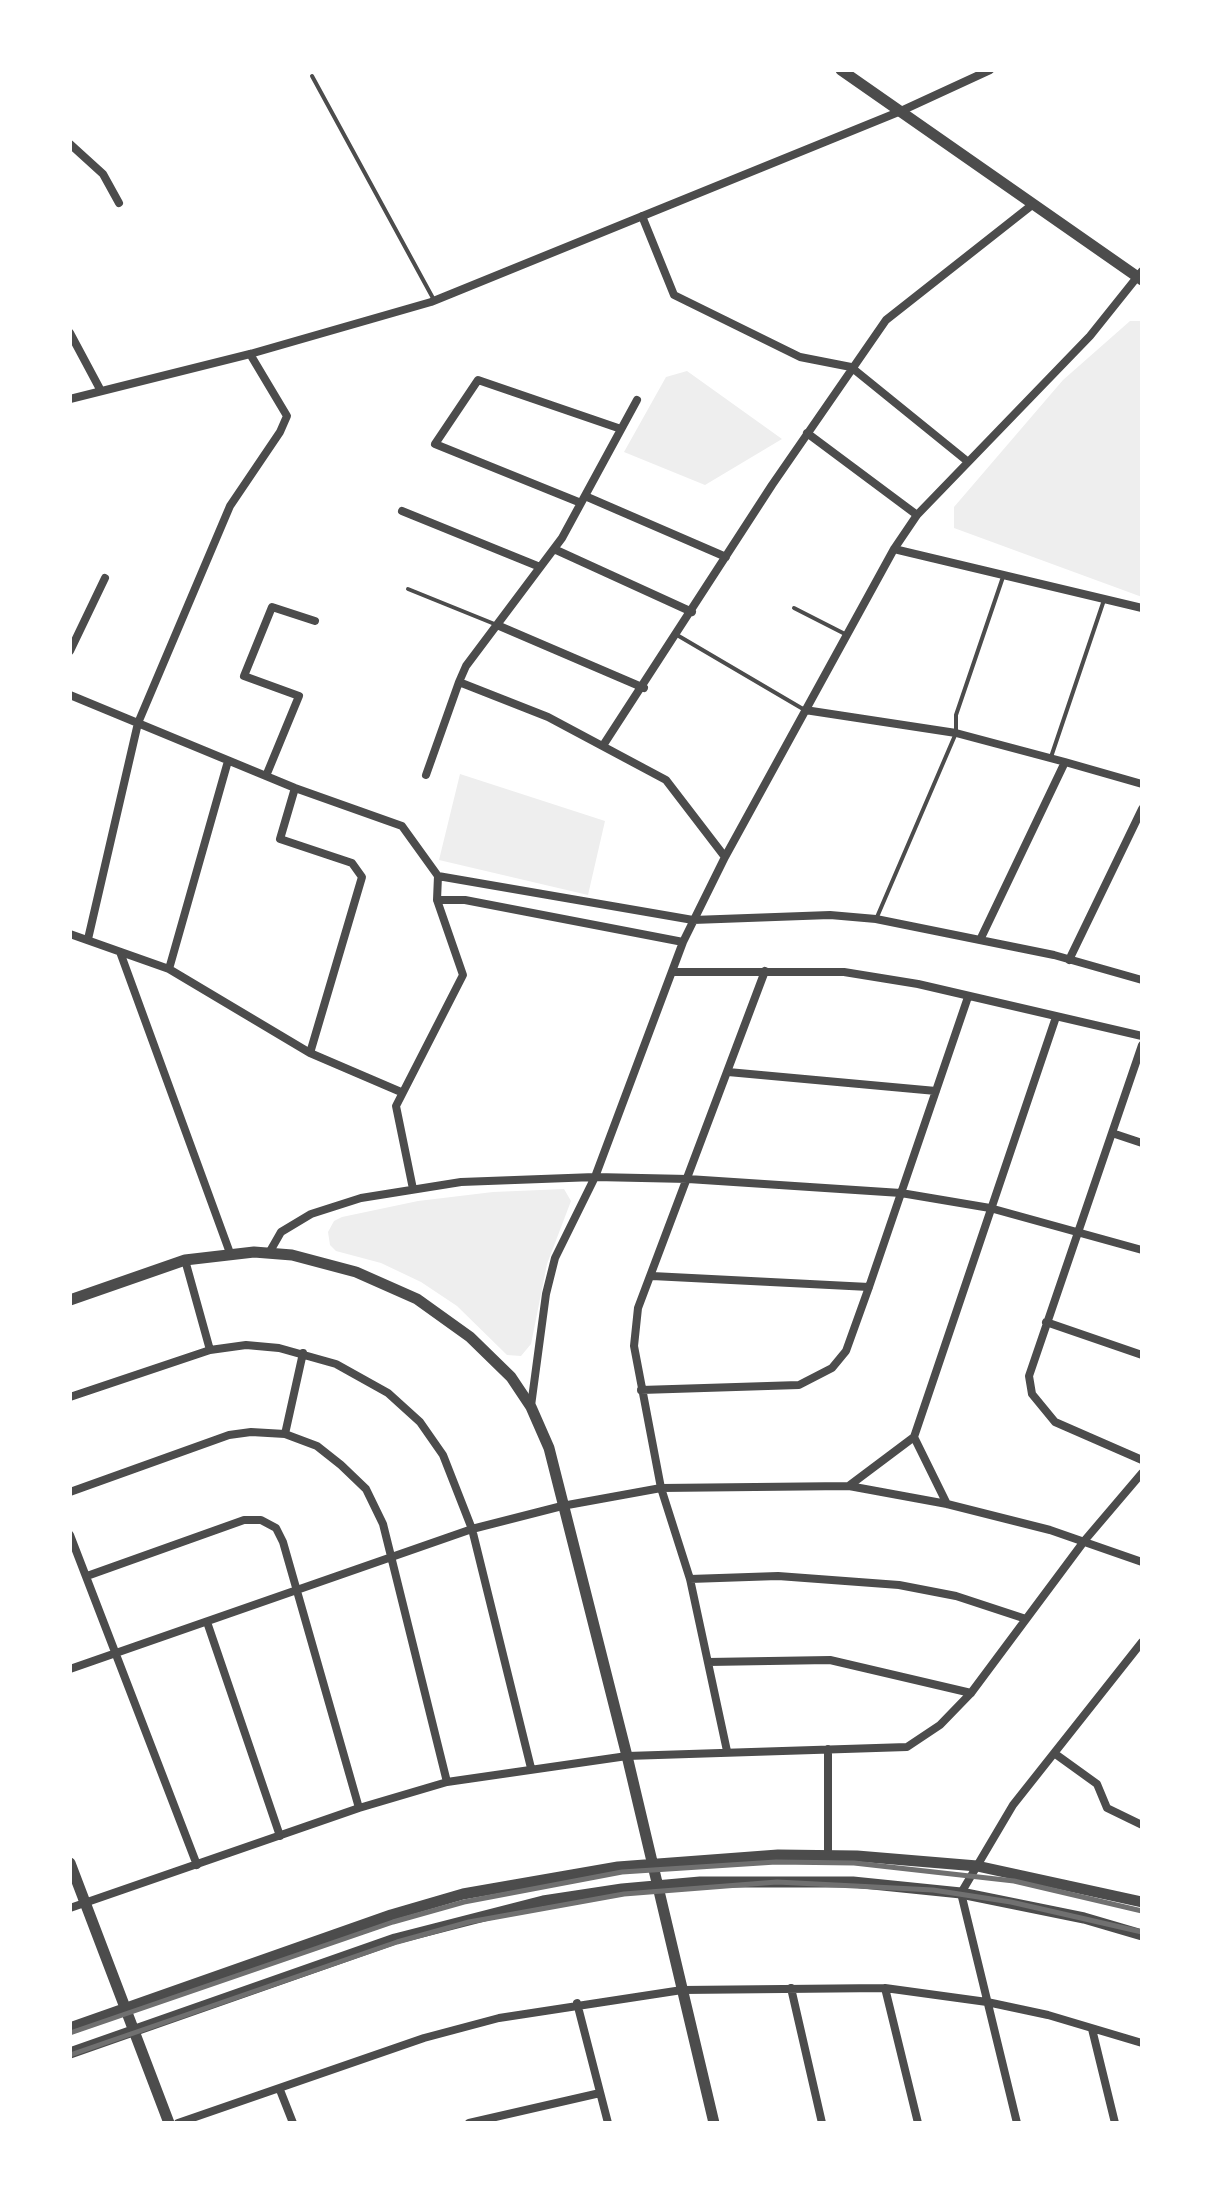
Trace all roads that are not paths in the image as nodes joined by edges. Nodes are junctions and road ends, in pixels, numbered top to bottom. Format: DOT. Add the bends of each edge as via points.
graph roads {
  1 [pos="841,70"];
  2 [pos="990,70"];
  3 [pos="312,76"];
  4 [pos="901,111"];
  5 [pos="70,144"];
  6 [pos="119,203"];
  7 [pos="1032,205"];
  8 [pos="642,216"];
  9 [pos="1141,276"];
  10 [pos="434,300"];
  11 [pos="70,333"];
  12 [pos="250,354"];
  13 [pos="851,367"];
  14 [pos="101,391"];
  15 [pos="70,399"];
  16 [pos="637,400"];
  17 [pos="621,429"];
  18 [pos="807,433"];
  19 [pos="967,461"];
  20 [pos="583,500"];
  21 [pos="402,511"];
  22 [pos="917,515"];
  23 [pos="554,549"];
  24 [pos="894,549"];
  25 [pos="726,557"];
  26 [pos="540,567"];
  27 [pos="1004,574"];
  28 [pos="105,578"];
  29 [pos="408,589"];
  30 [pos="1105,598"];
  31 [pos="794,608"];
  32 [pos="1142,608"];
  33 [pos="692,612"];
  34 [pos="315,621"];
  35 [pos="497,625"];
  36 [pos="677,635"];
  37 [pos="847,635"];
  38 [pos="70,651"];
  39 [pos="459,682"];
  40 [pos="644,688"];
  41 [pos="70,695"];
  42 [pos="805,710"];
  43 [pos="138,723"];
  44 [pos="956,733"];
  45 [pos="604,744"];
  46 [pos="1051,757"];
  47 [pos="228,761"];
  48 [pos="1065,762"];
  49 [pos="426,775"];
  50 [pos="266,776"];
  51 [pos="1142,784"];
  52 [pos="295,788"];
  53 [pos="1142,809"];
  54 [pos="725,857"];
  55 [pos="438,876"];
  56 [pos="437,900"];
  57 [pos="876,919"];
  58 [pos="693,920"];
  59 [pos="70,934"];
  60 [pos="88,939"];
  61 [pos="980,940"];
  62 [pos="683,942"];
  63 [pos="120,952"];
  64 [pos="1069,960"];
  65 [pos="169,969"];
  66 [pos="765,971"];
  67 [pos="675,972"];
  68 [pos="1142,980"];
  69 [pos="968,997"];
  70 [pos="1056,1017"];
  71 [pos="1142,1036"];
  72 [pos="1142,1045"];
  73 [pos="310,1053"];
  74 [pos="728,1072"];
  75 [pos="936,1091"];
  76 [pos="401,1092"];
  77 [pos="1112,1133"];
  78 [pos="1142,1143"];
  79 [pos="595,1177"];
  80 [pos="688,1179"];
  81 [pos="413,1189"];
  82 [pos="901,1193"];
  83 [pos="990,1208"];
  84 [pos="1078,1231"];
  85 [pos="1142,1250"];
  86 [pos="230,1253"];
  87 [pos="269,1253"];
  88 [pos="185,1260"];
  89 [pos="652,1276"];
  90 [pos="869,1287"];
  91 [pos="70,1300"];
  92 [pos="1046,1322"];
  93 [pos="210,1350"];
  94 [pos="303,1353"];
  95 [pos="1142,1355"];
  96 [pos="641,1390"];
  97 [pos="70,1397"];
  98 [pos="531,1407"];
  99 [pos="285,1434"];
  100 [pos="914,1437"];
  101 [pos="1142,1460"];
  102 [pos="1142,1473"];
  103 [pos="849,1486"];
  104 [pos="661,1488"];
  105 [pos="70,1492"];
  106 [pos="947,1504"];
  107 [pos="562,1506"];
  108 [pos="472,1529"];
  109 [pos="70,1535"];
  110 [pos="1085,1540"];
  111 [pos="388,1557"];
  112 [pos="1142,1562"];
  113 [pos="87,1576"];
  114 [pos="690,1579"];
  115 [pos="297,1589"];
  116 [pos="1026,1619"];
  117 [pos="207,1622"];
  118 [pos="1142,1642"];
  119 [pos="118,1652"];
  120 [pos="708,1662"];
  121 [pos="70,1669"];
  122 [pos="971,1693"];
  123 [pos="828,1749"];
  124 [pos="727,1751"];
  125 [pos="1054,1753"];
  126 [pos="627,1756"];
  127 [pos="531,1768"];
  128 [pos="447,1782"];
  129 [pos="359,1808"];
  130 [pos="1142,1825"];
  131 [pos="280,1836"];
  132 [pos="828,1855"];
  133 [pos="70,1863"];
  134 [pos="651,1864"];
  135 [pos="197,1865"];
  136 [pos="977,1866"];
  137 [pos="657,1886"];
  138 [pos="961,1893"];
  139 [pos="85,1902"];
  140 [pos="1142,1902"];
  141 [pos="70,1908"];
  142 [pos="1142,1935"];
  143 [pos="791,1988"];
  144 [pos="885,1988"];
  145 [pos="682,1990"];
  146 [pos="987,2002"];
  147 [pos="577,2003"];
  148 [pos="124,2008"];
  149 [pos="70,2028"];
  150 [pos="1092,2029"];
  151 [pos="133,2030"];
  152 [pos="1142,2043"];
  153 [pos="70,2053"];
  154 [pos="280,2090"];
  155 [pos="600,2093"];
  156 [pos="169,2123"];
  157 [pos="178,2123"];
  158 [pos="293,2123"];
  159 [pos="469,2123"];
  160 [pos="608,2123"];
  161 [pos="714,2123"];
  162 [pos="822,2123"];
  163 [pos="918,2123"];
  164 [pos="1017,2123"];
  165 [pos="1115,2123"];
  1 -- 4 [label="street"];
  2 -- 4 [label="street"];
  3 -- 10 [label="lane"];
  4 -- 7 [label="street"];
  4 -- 8 [label="street"];
  5 -- 6 [label="street" via="103,174"];
  7 -- 9 [label="street"];
  7 -- 13 [label="street" via="886,320"];
  8 -- 10 [label="street"];
  8 -- 13 [label="street" via="674,295 800,357"];
  9 -- 19 [label="street"];
  10 -- 12 [label="street"];
  11 -- 14 [label="street"];
  12 -- 14 [label="street"];
  12 -- 43 [label="street" via="287,416 230,506"];
  13 -- 18 [label="street"];
  13 -- 19 [label="street"];
  14 -- 15 [label="street"];
  16 -- 17 [label="street"];
  17 -- 20 [label="street"];
  17 -- 20 [label="street" via="478,380 435,444"];
  18 -- 22 [label="street"];
  18 -- 25 [label="street"];
  19 -- 22 [label="street"];
  20 -- 23 [label="street"];
  20 -- 25 [label="street"];
  21 -- 26 [label="street"];
  22 -- 24 [label="street"];
  23 -- 26 [label="street"];
  23 -- 33 [label="street"];
  24 -- 27 [label="street"];
  24 -- 37 [label="street"];
  25 -- 33 [label="street"];
  26 -- 35 [label="street"];
  27 -- 30 [label="street"];
  27 -- 44 [label="lane" via="956,715"];
  28 -- 38 [label="street"];
  29 -- 35 [label="lane"];
  30 -- 32 [label="street"];
  30 -- 46 [label="lane"];
  31 -- 37 [label="lane"];
  33 -- 36 [label="street"];
  34 -- 50 [label="street" via="272,607 244,676 299,696"];
  35 -- 39 [label="street"];
  35 -- 40 [label="street"];
  36 -- 40 [label="street"];
  36 -- 42 [label="lane"];
  37 -- 42 [label="street"];
  39 -- 45 [label="street"];
  39 -- 49 [label="street"];
  40 -- 45 [label="street"];
  41 -- 43 [label="street"];
  42 -- 44 [label="street"];
  42 -- 54 [label="street"];
  43 -- 47 [label="street"];
  43 -- 60 [label="street"];
  44 -- 46 [label="street"];
  44 -- 57 [label="lane"];
  45 -- 54 [label="street" via="666,780"];
  46 -- 48 [label="street"];
  47 -- 50 [label="street"];
  47 -- 65 [label="street"];
  48 -- 51 [label="street"];
  48 -- 61 [label="street"];
  50 -- 52 [label="street"];
  52 -- 55 [label="street" via="402,826"];
  52 -- 73 [label="street" via="280,839 352,863 362,877"];
  53 -- 64 [label="street"];
  54 -- 58 [label="street"];
  55 -- 56 [label="street"];
  55 -- 58 [label="street"];
  56 -- 62 [label="street" via="465,900"];
  56 -- 76 [label="street" via="463,975"];
  57 -- 58 [label="street" via="830,915"];
  57 -- 61 [label="street"];
  58 -- 62 [label="street"];
  59 -- 60 [label="street"];
  60 -- 63 [label="street"];
  61 -- 64 [label="street"];
  62 -- 67 [label="street"];
  63 -- 65 [label="street"];
  63 -- 86 [label="street"];
  64 -- 68 [label="street"];
  65 -- 73 [label="street"];
  66 -- 67 [label="street"];
  66 -- 69 [label="street" via="844,972"];
  66 -- 74 [label="street"];
  67 -- 79 [label="street"];
  69 -- 70 [label="street"];
  69 -- 75 [label="street"];
  70 -- 71 [label="street"];
  70 -- 83 [label="street"];
  72 -- 77 [label="street"];
  73 -- 76 [label="street"];
  74 -- 75 [label="street"];
  74 -- 80 [label="street"];
  75 -- 82 [label="street"];
  76 -- 81 [label="street" via="396,1106"];
  77 -- 78 [label="street"];
  77 -- 84 [label="street"];
  79 -- 80 [label="street"];
  79 -- 81 [label="street"];
  79 -- 98 [label="street" via="555,1258"];
  80 -- 82 [label="street"];
  80 -- 89 [label="street"];
  81 -- 87 [label="street" via="311,1214 281,1232"];
  82 -- 83 [label="street"];
  82 -- 90 [label="street"];
  83 -- 84 [label="street"];
  83 -- 100 [label="street"];
  84 -- 85 [label="street"];
  84 -- 92 [label="street"];
  86 -- 87 [label="street"];
  86 -- 88 [label="street"];
  87 -- 98 [label="street" via="356,1272 417,1299 481,1348 511,1377"];
  88 -- 91 [label="street"];
  88 -- 93 [label="street"];
  89 -- 90 [label="street"];
  89 -- 96 [label="street" via="638,1308 634,1346"];
  90 -- 96 [label="street" via="846,1351 819,1378 799,1385"];
  92 -- 95 [label="street"];
  92 -- 101 [label="street" via="1029,1376 1042,1410 1072,1431"];
  93 -- 94 [label="street" via="246,1345"];
  93 -- 97 [label="street"];
  94 -- 99 [label="street"];
  94 -- 108 [label="street" via="369,1381 420,1422 443,1455"];
  96 -- 104 [label="street"];
  98 -- 107 [label="street" via="549,1448"];
  99 -- 105 [label="street" via="229,1435"];
  99 -- 111 [label="street" via="317,1446 366,1489 383,1524"];
  100 -- 103 [label="street"];
  100 -- 106 [label="street"];
  102 -- 110 [label="street"];
  103 -- 104 [label="street"];
  103 -- 106 [label="street"];
  104 -- 107 [label="street"];
  104 -- 114 [label="street"];
  106 -- 110 [label="street"];
  107 -- 108 [label="street"];
  107 -- 126 [label="street"];
  108 -- 111 [label="street"];
  108 -- 127 [label="street"];
  109 -- 113 [label="street"];
  110 -- 112 [label="street"];
  110 -- 116 [label="street"];
  111 -- 115 [label="street"];
  111 -- 128 [label="street"];
  113 -- 115 [label="street" via="244,1520 261,1520 276,1528"];
  113 -- 119 [label="street"];
  114 -- 116 [label="street" via="778,1576 899,1585 956,1596"];
  114 -- 120 [label="street"];
  115 -- 117 [label="street"];
  115 -- 129 [label="street"];
  116 -- 122 [label="street"];
  117 -- 119 [label="street"];
  117 -- 131 [label="street"];
  118 -- 125 [label="street"];
  119 -- 121 [label="street"];
  119 -- 135 [label="street"];
  120 -- 122 [label="street" via="830,1660"];
  120 -- 124 [label="street"];
  122 -- 123 [label="street" via="940,1725 907,1747"];
  123 -- 124 [label="street"];
  123 -- 132 [label="street"];
  124 -- 126 [label="street"];
  125 -- 130 [label="street" via="1097,1784 1107,1808"];
  125 -- 136 [label="street" via="1013,1805"];
  126 -- 127 [label="street"];
  126 -- 134 [label="street"];
  127 -- 128 [label="street"];
  128 -- 129 [label="street"];
  129 -- 131 [label="street"];
  131 -- 135 [label="street"];
  132 -- 134 [label="street"];
  132 -- 136 [label="street"];
  133 -- 139 [label="street"];
  134 -- 137 [label="street"];
  134 -- 148 [label="street" via="463,1894"];
  135 -- 139 [label="street"];
  136 -- 138 [label="street"];
  136 -- 140 [label="street"];
  137 -- 138 [label="street" via="839,1882"];
  137 -- 145 [label="street"];
  137 -- 151 [label="street" via="543,1901 467,1918"];
  138 -- 142 [label="street"];
  138 -- 146 [label="street"];
  139 -- 141 [label="street"];
  139 -- 148 [label="street"];
  143 -- 144 [label="street"];
  143 -- 145 [label="street"];
  143 -- 162 [label="street"];
  144 -- 146 [label="street"];
  144 -- 163 [label="street"];
  145 -- 147 [label="street"];
  145 -- 161 [label="street"];
  146 -- 150 [label="street"];
  146 -- 164 [label="street"];
  147 -- 154 [label="street" via="424,2038"];
  147 -- 155 [label="street"];
  148 -- 149 [label="street"];
  148 -- 151 [label="street"];
  150 -- 152 [label="street"];
  150 -- 165 [label="street"];
  151 -- 153 [label="street"];
  151 -- 156 [label="street"];
  154 -- 157 [label="street"];
  154 -- 158 [label="street"];
  155 -- 159 [label="street"];
  155 -- 160 [label="street"];
}
